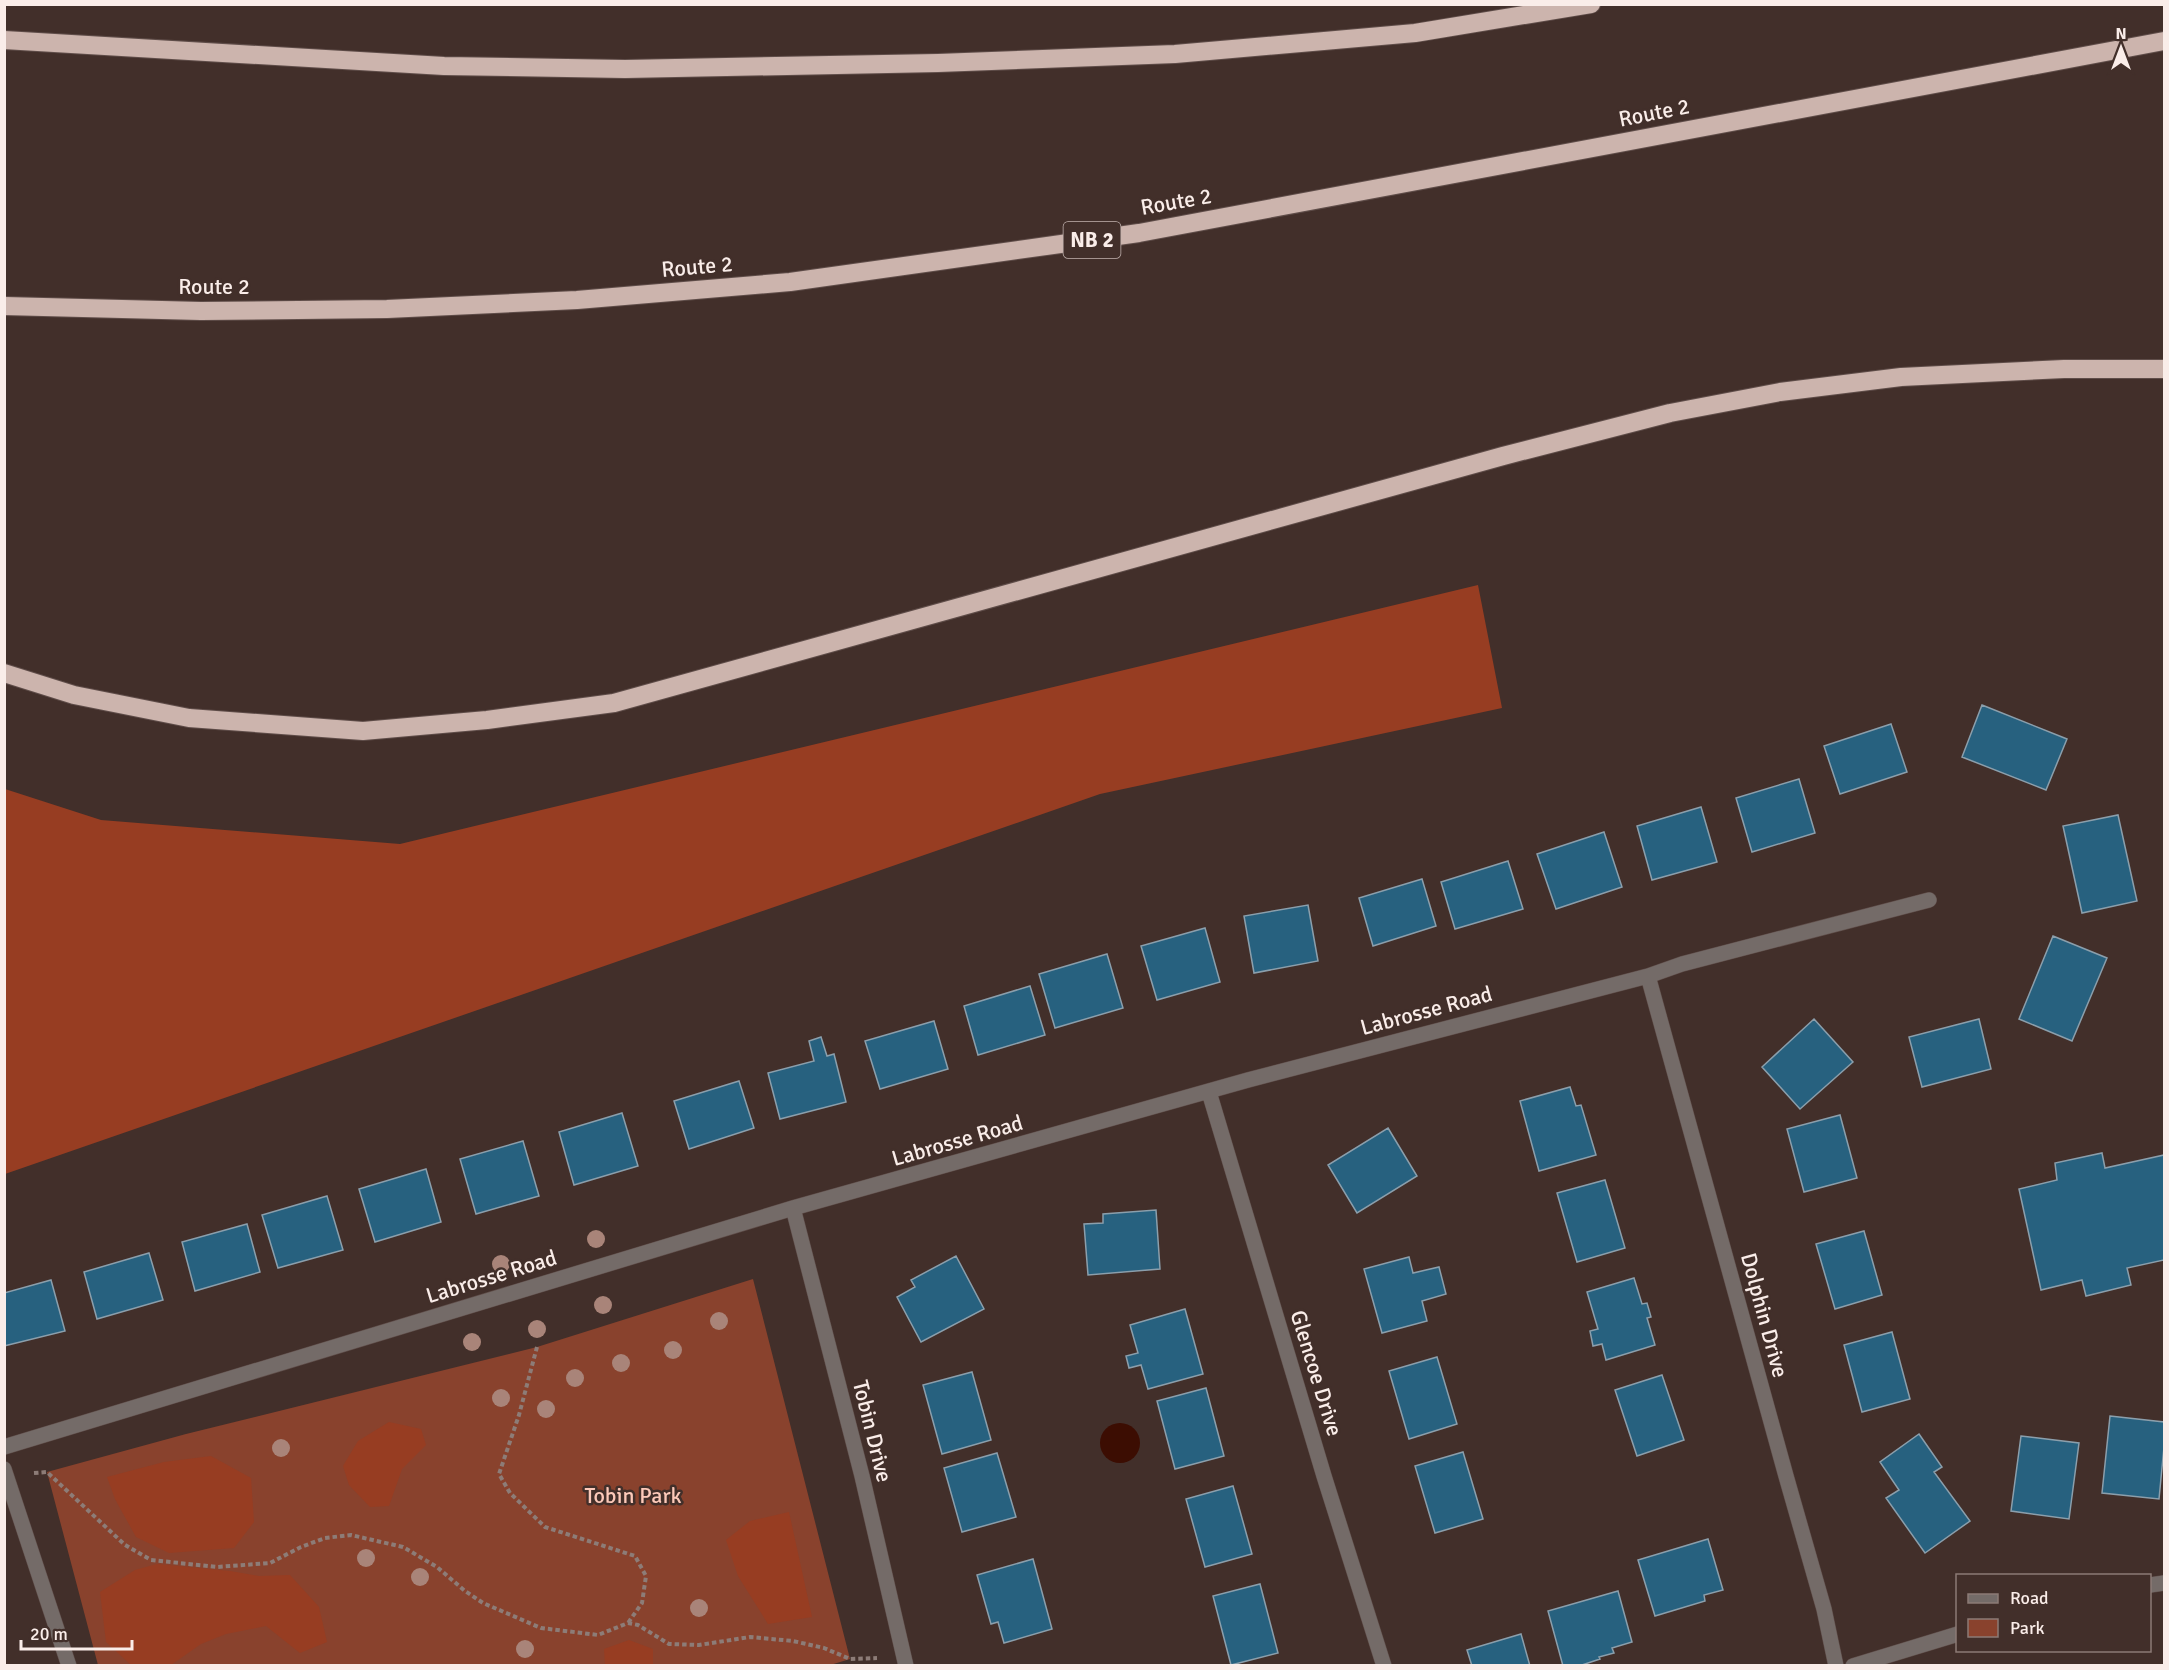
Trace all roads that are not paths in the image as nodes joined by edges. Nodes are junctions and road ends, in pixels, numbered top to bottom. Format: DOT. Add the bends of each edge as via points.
graph roads {
  1 [pos="1591,4"];
  2 [pos="4,40"];
  3 [pos="2164,41"];
  4 [pos="4,306"];
  5 [pos="2164,369"];
  6 [pos="4,674"];
  7 [pos="1929,900"];
  8 [pos="1648,976"];
  9 [pos="1209,1092"];
  10 [pos="793,1208"];
  11 [pos="4,1447"];
  12 [pos="4,1469"];
  13 [pos="1956,1635"];
  14 [pos="69,1665"];
  15 [pos="906,1665"];
  16 [pos="1384,1665"];
  17 [pos="1836,1665"];
  18 [pos="1853,1665"];
  1 -- 2 [label="highway" via="1392,35 1175,54 927,63 625,69 444,66"];
  3 -- 4 [label="highway, Route 2 / NB 2" via="1139,233 790,282 577,300 387,309 201,311"];
  5 -- 6 [label="highway" via="2064,369 1901,377 1780,392 1670,413 602,704 363,731 189,718 74,695"];
  7 -- 8 [label="street, Labrosse Road"];
  8 -- 9 [label="street, Labrosse Road"];
  8 -- 17 [label="street, Dolphin Drive" via="1824,1609"];
  9 -- 10 [label="street, Labrosse Road"];
  9 -- 16 [label="street, Glencoe Drive"];
  10 -- 11 [label="street, Labrosse Road"];
  10 -- 15 [label="street, Tobin Drive"];
  12 -- 14 [label="street"];
  13 -- 18 [label="street"];
}
